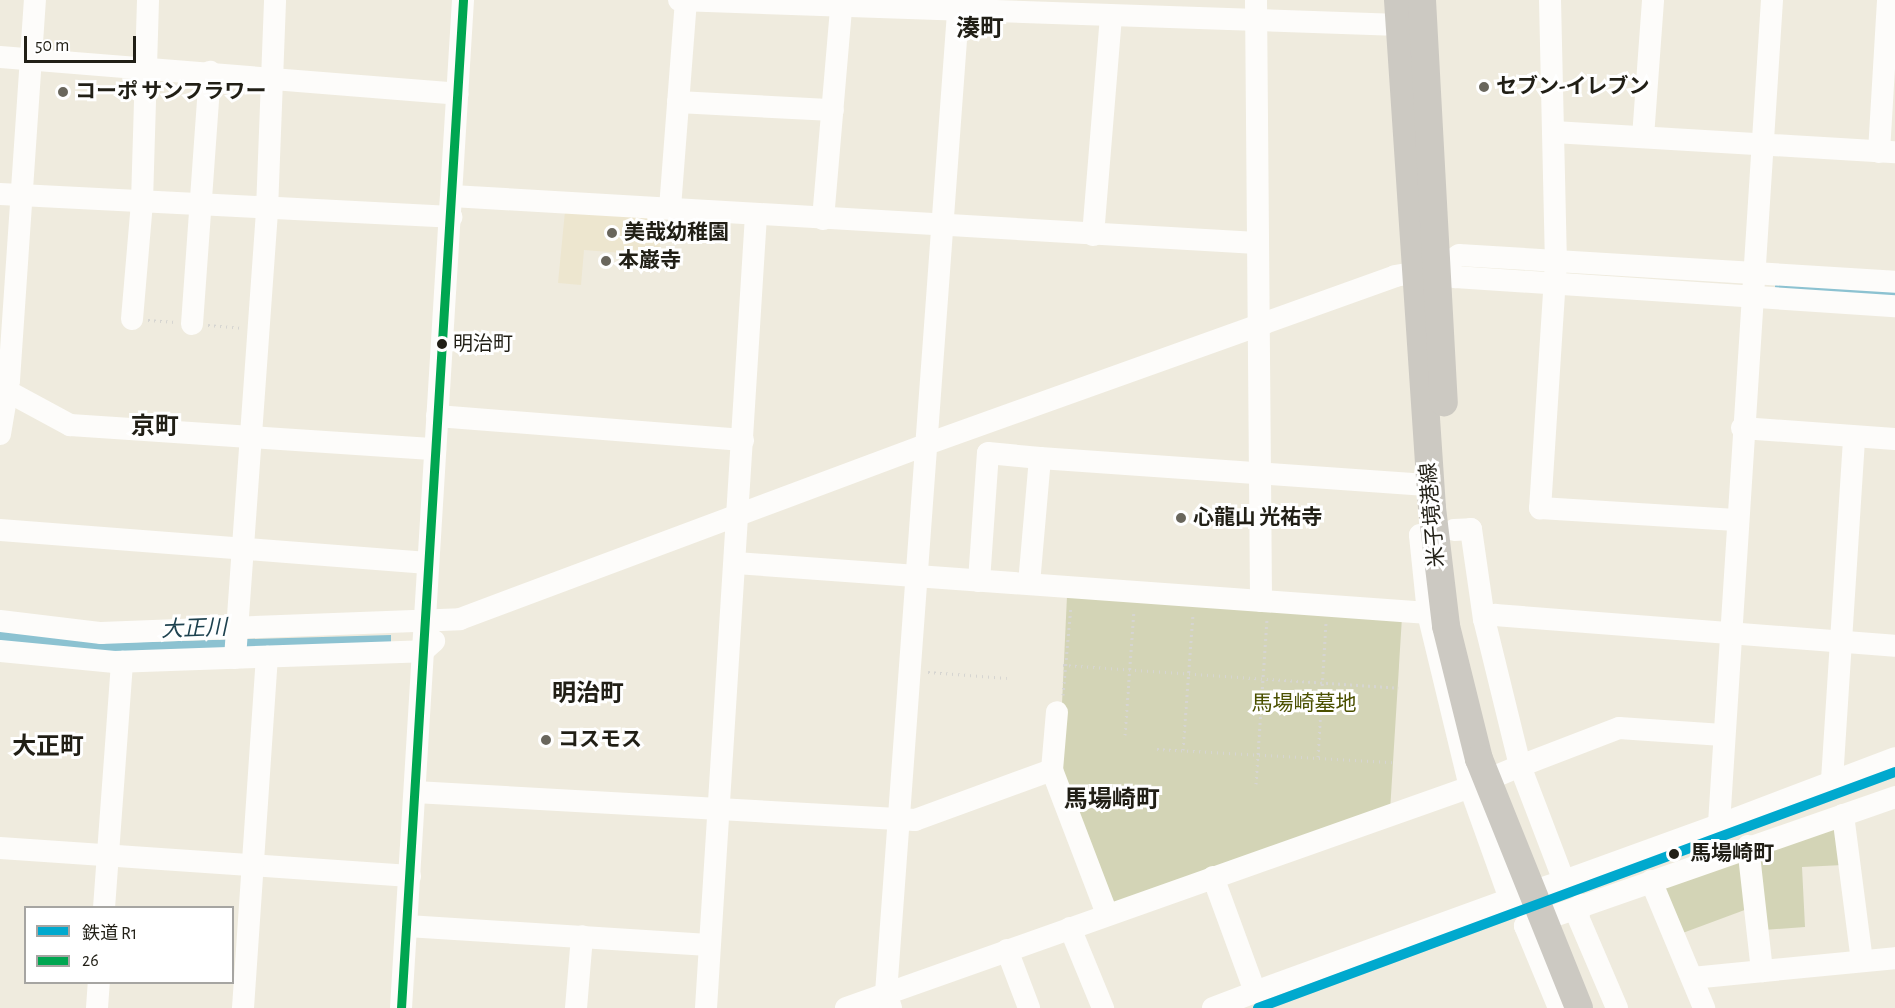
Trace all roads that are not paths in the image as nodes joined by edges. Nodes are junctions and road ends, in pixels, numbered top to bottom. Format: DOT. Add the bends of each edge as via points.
graph roads {
  1 [pos="35,0"];
  2 [pos="148,0"];
  3 [pos="275,0"];
  4 [pos="464,0"];
  5 [pos="679,0"];
  6 [pos="686,0"];
  7 [pos="1422,0"];
  8 [pos="1550,0"];
  9 [pos="1653,0"];
  10 [pos="1772,0"];
  11 [pos="1887,0"];
  12 [pos="959,6"];
  13 [pos="841,7"];
  14 [pos="1256,11"];
  15 [pos="1399,12"];
  16 [pos="1111,17"];
  17 [pos="0,57"];
  18 [pos="31,60"];
  19 [pos="148,68"];
  20 [pos="210,72"];
  21 [pos="272,77"];
  22 [pos="458,94"];
  23 [pos="678,102"];
  24 [pos="832,110"];
  25 [pos="1554,132"];
  26 [pos="1643,137"];
  27 [pos="1762,144"];
  28 [pos="1887,152"];
  29 [pos="11,195"];
  30 [pos="142,202"];
  31 [pos="203,206"];
  32 [pos="451,207"];
  33 [pos="670,208"];
  34 [pos="267,210"];
  35 [pos="756,215"];
  36 [pos="823,219"];
  37 [pos="944,228"];
  38 [pos="1093,235"];
  39 [pos="1257,243"];
  40 [pos="1556,262"];
  41 [pos="1427,270"];
  42 [pos="1754,274"];
  43 [pos="1895,282"];
  44 [pos="1555,285"];
  45 [pos="1753,297"];
  46 [pos="1895,306"];
  47 [pos="132,319"];
  48 [pos="192,324"];
  49 [pos="1257,326"];
  50 [pos="5,383"];
  51 [pos="437,416"];
  52 [pos="1742,428"];
  53 [pos="0,434"];
  54 [pos="1854,437"];
  55 [pos="249,439"];
  56 [pos="743,440"];
  57 [pos="1895,440"];
  58 [pos="927,444"];
  59 [pos="435,449"];
  60 [pos="1040,458"];
  61 [pos="1258,473"];
  62 [pos="1430,485"];
  63 [pos="738,515"];
  64 [pos="1736,520"];
  65 [pos="0,530"];
  66 [pos="1444,531"];
  67 [pos="240,549"];
  68 [pos="428,563"];
  69 [pos="736,563"];
  70 [pos="916,576"];
  71 [pos="979,580"];
  72 [pos="1029,584"];
  73 [pos="1264,602"];
  74 [pos="1428,613"];
  75 [pos="460,619"];
  76 [pos="1484,619"];
  77 [pos="0,621"];
  78 [pos="426,622"];
  79 [pos="236,630"];
  80 [pos="1729,632"];
  81 [pos="101,633"];
  82 [pos="1841,643"];
  83 [pos="1895,646"];
  84 [pos="0,651"];
  85 [pos="423,651"];
  86 [pos="267,657"];
  87 [pos="235,658"];
  88 [pos="99,661"];
  89 [pos="122,662"];
  90 [pos="1057,712"];
  91 [pos="1723,735"];
  92 [pos="1895,758"];
  93 [pos="1520,766"];
  94 [pos="1052,770"];
  95 [pos="1832,780"];
  96 [pos="1470,787"];
  97 [pos="415,792"];
  98 [pos="1895,797"];
  99 [pos="718,812"];
  100 [pos="1843,815"];
  101 [pos="899,820"];
  102 [pos="1719,825"];
  103 [pos="1748,846"];
  104 [pos="0,848"];
  105 [pos="108,856"];
  106 [pos="253,866"];
  107 [pos="410,876"];
  108 [pos="1213,877"];
  109 [pos="1651,880"];
  110 [pos="1564,881"];
  111 [pos="1510,899"];
  112 [pos="1581,905"];
  113 [pos="104,906"];
  114 [pos="1107,914"];
  115 [pos="407,926"];
  116 [pos="1070,928"];
  117 [pos="582,936"];
  118 [pos="708,945"];
  119 [pos="1007,950"];
  120 [pos="1895,958"];
  121 [pos="1862,961"];
  122 [pos="1762,971"];
  123 [pos="1692,978"];
  124 [pos="99,984"];
  125 [pos="1255,992"];
  126 [pos="888,1001"];
  127 [pos="1588,1006"];
  128 [pos="97,1008"];
  129 [pos="243,1008"];
  130 [pos="401,1008"];
  131 [pos="576,1008"];
  132 [pos="706,1008"];
  133 [pos="846,1008"];
  134 [pos="1029,1008"];
  135 [pos="1102,1008"];
  136 [pos="1213,1008"];
  137 [pos="1704,1008"];
  1 -- 18 [label="street"];
  2 -- 19 [label="street"];
  3 -- 21 [label="street"];
  4 -- 22 [label="street"];
  5 -- 6 [label="street"];
  6 -- 13 [label="street"];
  6 -- 23 [label="street"];
  7 -- 41 [label="main road, 米子境港線"];
  8 -- 25 [label="street"];
  9 -- 26 [label="street"];
  10 -- 27 [label="street"];
  11 -- 28 [label="street"];
  12 -- 13 [label="street"];
  12 -- 16 [label="street"];
  12 -- 37 [label="street"];
  13 -- 24 [label="street"];
  14 -- 15 [label="street"];
  14 -- 16 [label="street"];
  14 -- 39 [label="street"];
  15 -- 41 [label="main road, 米子境港線"];
  16 -- 38 [label="street"];
  17 -- 18 [label="street"];
  18 -- 19 [label="street"];
  18 -- 29 [label="street"];
  19 -- 20 [label="street"];
  19 -- 30 [label="street"];
  20 -- 21 [label="street"];
  20 -- 31 [label="street"];
  21 -- 22 [label="street"];
  21 -- 34 [label="street"];
  22 -- 32 [label="street"];
  23 -- 24 [label="street"];
  23 -- 33 [label="street"];
  24 -- 36 [label="street"];
  25 -- 26 [label="street"];
  25 -- 40 [label="street"];
  26 -- 27 [label="street"];
  27 -- 28 [label="street"];
  27 -- 42 [label="street"];
  29 -- 30 [label="street"];
  29 -- 50 [label="street"];
  30 -- 31 [label="street"];
  30 -- 47 [label="street"];
  31 -- 34 [label="street"];
  31 -- 48 [label="street"];
  32 -- 33 [label="street"];
  32 -- 34 [label="street"];
  32 -- 51 [label="street"];
  33 -- 35 [label="street"];
  34 -- 55 [label="street"];
  35 -- 36 [label="street"];
  35 -- 56 [label="street"];
  36 -- 37 [label="street"];
  37 -- 38 [label="street"];
  37 -- 58 [label="street"];
  38 -- 39 [label="street"];
  39 -- 49 [label="street"];
  40 -- 41 [label="street" via="1460,255"];
  40 -- 42 [label="street"];
  40 -- 44 [label="street"];
  41 -- 44 [label="street" via="1455,277"];
  41 -- 49 [label="street"];
  41 -- 62 [label="main road, 米子境港線"];
  41 -- 66 [label="main road, 米子境港線"];
  42 -- 43 [label="street"];
  42 -- 45 [label="street"];
  44 -- 45 [label="street"];
  44 -- 64 [label="street" via="1540,508"];
  45 -- 46 [label="street"];
  45 -- 52 [label="street"];
  49 -- 58 [label="street"];
  49 -- 61 [label="street"];
  50 -- 53 [label="street"];
  50 -- 55 [label="street" via="70,425"];
  51 -- 56 [label="street"];
  51 -- 59 [label="street"];
  52 -- 54 [label="street"];
  52 -- 64 [label="street"];
  54 -- 57 [label="street"];
  54 -- 82 [label="street"];
  55 -- 59 [label="street"];
  55 -- 67 [label="street"];
  56 -- 63 [label="street"];
  58 -- 63 [label="street"];
  58 -- 70 [label="street"];
  59 -- 68 [label="street"];
  60 -- 61 [label="street"];
  60 -- 71 [label="street" via="988,453"];
  60 -- 72 [label="street"];
  61 -- 62 [label="street"];
  61 -- 73 [label="street"];
  62 -- 66 [label="main road, 米子境港線"];
  63 -- 69 [label="street"];
  63 -- 75 [label="street"];
  64 -- 80 [label="street"];
  65 -- 67 [label="street"];
  66 -- 74 [label="street" via="1420,535"];
  66 -- 76 [label="street" via="1471,529"];
  66 -- 127 [label="main road, 米子境港線" via="1481,730"];
  67 -- 68 [label="street"];
  67 -- 79 [label="street"];
  68 -- 78 [label="street"];
  69 -- 70 [label="street"];
  69 -- 99 [label="street"];
  70 -- 71 [label="street"];
  70 -- 101 [label="street"];
  71 -- 72 [label="street"];
  72 -- 73 [label="street"];
  73 -- 74 [label="street"];
  74 -- 96 [label="street"];
  75 -- 78 [label="street"];
  75 -- 85 [label="street"];
  76 -- 80 [label="street" via="1495,615"];
  76 -- 93 [label="street"];
  77 -- 81 [label="street"];
  78 -- 79 [label="street"];
  78 -- 85 [label="street"];
  79 -- 81 [label="street"];
  79 -- 87 [label="street"];
  80 -- 82 [label="street"];
  80 -- 91 [label="street"];
  81 -- 88 [label="street"];
  82 -- 83 [label="street"];
  82 -- 95 [label="street"];
  84 -- 88 [label="street"];
  85 -- 86 [label="street"];
  85 -- 97 [label="street"];
  86 -- 87 [label="street"];
  86 -- 106 [label="street"];
  87 -- 89 [label="street"];
  88 -- 89 [label="street"];
  89 -- 105 [label="street"];
  90 -- 94 [label="street"];
  91 -- 93 [label="street" via="1619,728"];
  91 -- 102 [label="street"];
  92 -- 95 [label="street"];
  93 -- 96 [label="street"];
  93 -- 110 [label="street"];
  94 -- 101 [label="street" via="915,820"];
  94 -- 114 [label="street"];
  95 -- 102 [label="street"];
  96 -- 108 [label="street"];
  96 -- 111 [label="street"];
  97 -- 99 [label="street"];
  97 -- 107 [label="street"];
  98 -- 100 [label="street"];
  99 -- 101 [label="street"];
  99 -- 118 [label="street"];
  100 -- 103 [label="street"];
  100 -- 121 [label="street"];
  101 -- 126 [label="street"];
  102 -- 110 [label="street"];
  103 -- 109 [label="street"];
  103 -- 122 [label="street"];
  104 -- 105 [label="street"];
  105 -- 106 [label="street"];
  105 -- 113 [label="street"];
  106 -- 107 [label="street"];
  106 -- 129 [label="street"];
  107 -- 115 [label="street"];
  108 -- 114 [label="street"];
  108 -- 125 [label="street"];
  109 -- 112 [label="street"];
  109 -- 123 [label="street"];
  110 -- 111 [label="street"];
  111 -- 125 [label="street"];
  112 -- 127 [label="street" via="1578,917"];
  112 -- 127 [label="street" via="1525,926"];
  114 -- 116 [label="street"];
  115 -- 117 [label="street"];
  115 -- 130 [label="street"];
  116 -- 119 [label="street"];
  116 -- 135 [label="street"];
  117 -- 118 [label="street"];
  117 -- 131 [label="street"];
  118 -- 132 [label="street"];
  119 -- 126 [label="street"];
  119 -- 134 [label="street"];
  120 -- 121 [label="street"];
  121 -- 122 [label="street"];
  122 -- 123 [label="street"];
  123 -- 137 [label="street"];
  124 -- 128 [label="street"];
  125 -- 136 [label="street"];
  126 -- 133 [label="street"];
}
